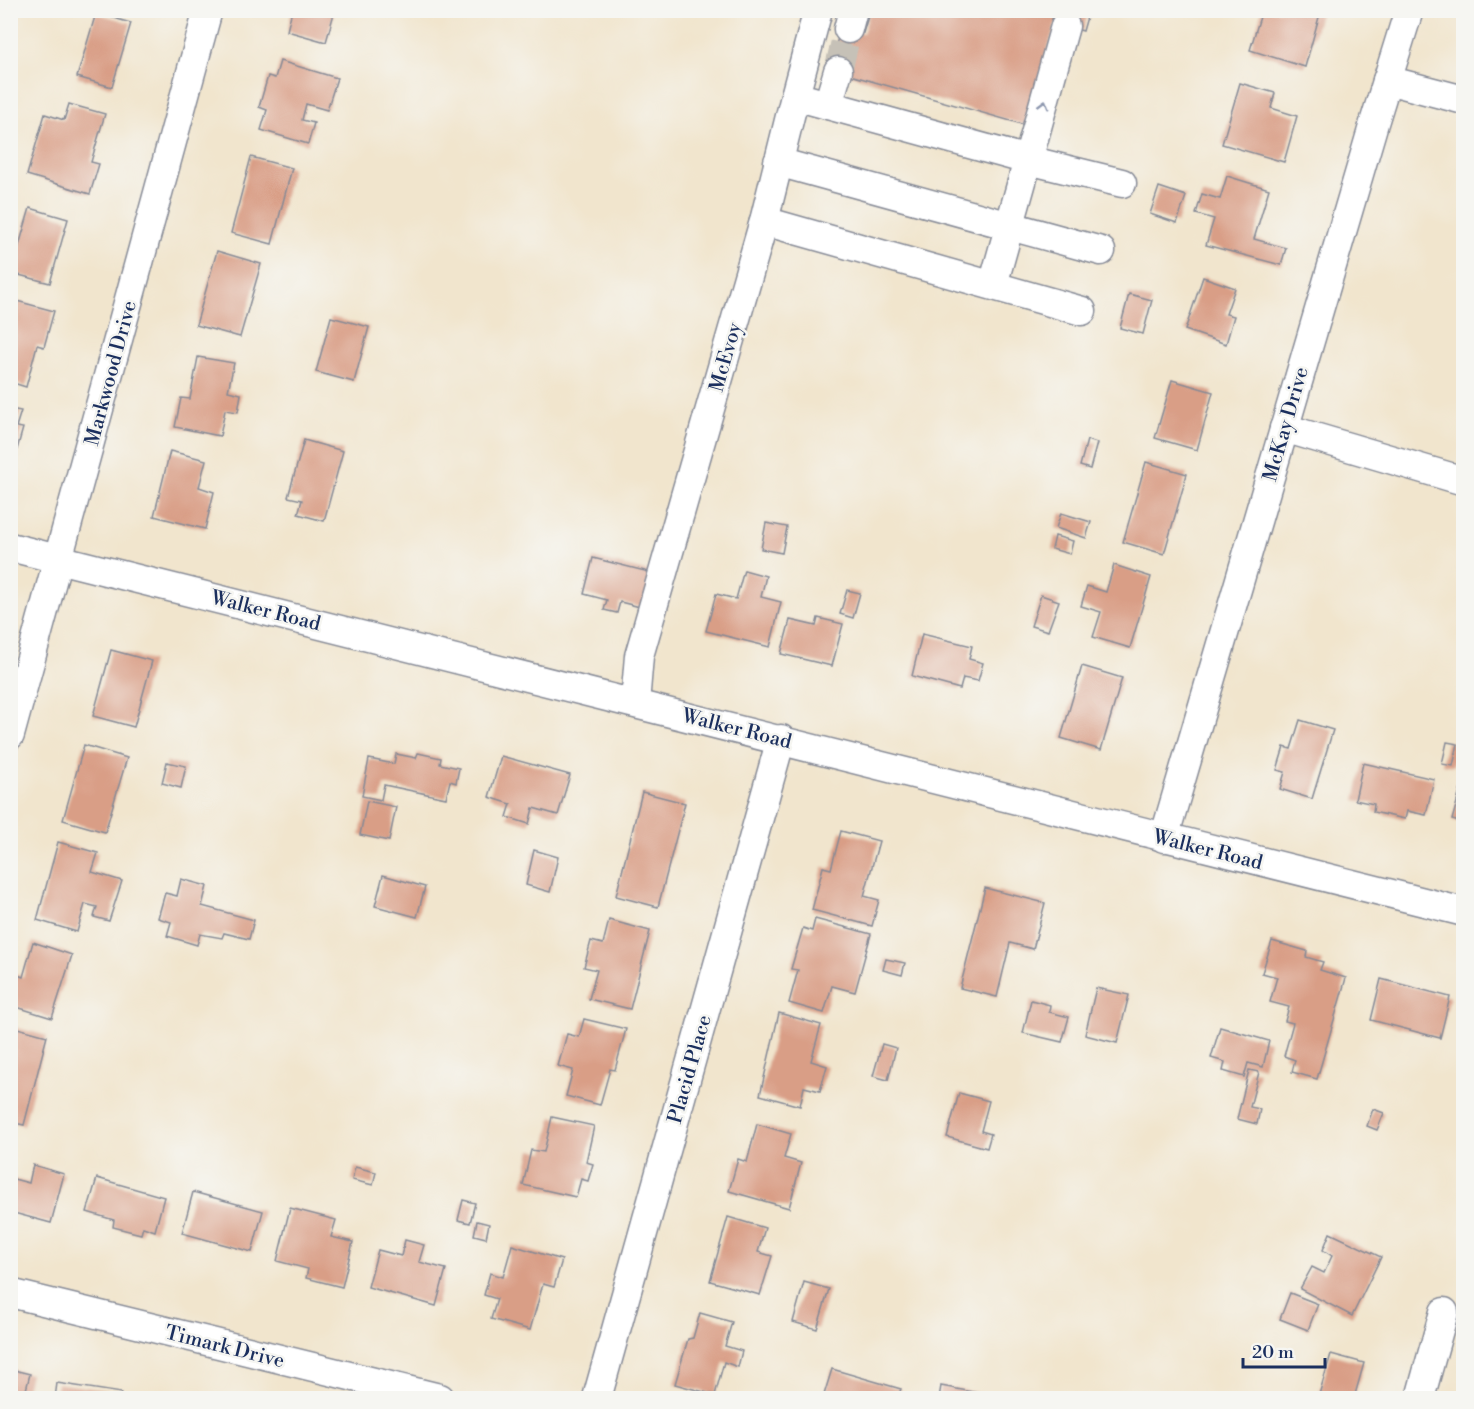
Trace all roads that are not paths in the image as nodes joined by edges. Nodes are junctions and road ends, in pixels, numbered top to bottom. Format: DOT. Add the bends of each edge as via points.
graph roads {
  1 [pos="208,10"];
  2 [pos="818,10"];
  3 [pos="1409,10"];
  4 [pos="1065,26"];
  5 [pos="838,71"];
  6 [pos="1387,80"];
  7 [pos="795,96"];
  8 [pos="1464,100"];
  9 [pos="828,105"];
  10 [pos="1028,160"];
  11 [pos="778,162"];
  12 [pos="1122,183"];
  13 [pos="764,221"];
  14 [pos="1010,226"];
  15 [pos="1101,251"];
  16 [pos="993,285"];
  17 [pos="1082,311"];
  18 [pos="1284,428"];
  19 [pos="1464,481"];
  20 [pos="10,547"];
  21 [pos="60,559"];
  22 [pos="635,703"];
  23 [pos="10,735"];
  24 [pos="781,739"];
  25 [pos="1164,838"];
  26 [pos="1464,912"];
  27 [pos="10,1293"];
  28 [pos="1444,1312"];
  29 [pos="440,1398"];
  30 [pos="597,1398"];
  31 [pos="1420,1398"];
  1 -- 21 [label="street, Markwood Drive"];
  2 -- 7 [label="street, McEvoy"];
  3 -- 6 [label="street, McKay Drive"];
  10 -- 4 [label="street, one-way"];
  5 -- 9 [label="street"];
  6 -- 8 [label="street"];
  6 -- 18 [label="street, McKay Drive"];
  7 -- 9 [label="street"];
  7 -- 11 [label="street, McEvoy"];
  9 -- 10 [label="street"];
  10 -- 12 [label="street"];
  10 -- 14 [label="street"];
  11 -- 13 [label="street, McEvoy"];
  11 -- 14 [label="street"];
  13 -- 16 [label="street"];
  13 -- 22 [label="street, McEvoy" via="639,656"];
  14 -- 15 [label="street"];
  14 -- 16 [label="street"];
  16 -- 17 [label="street"];
  18 -- 19 [label="street"];
  18 -- 25 [label="street, McKay Drive"];
  20 -- 21 [label="street, Walker Road"];
  21 -- 22 [label="street, Walker Road"];
  21 -- 23 [label="street, Markwood Drive"];
  22 -- 24 [label="street, Walker Road"];
  24 -- 25 [label="street, Walker Road"];
  24 -- 30 [label="street, Placid Place"];
  25 -- 26 [label="street, Walker Road"];
  27 -- 29 [label="street, Timark Drive"];
  28 -- 31 [label="street"];
}
